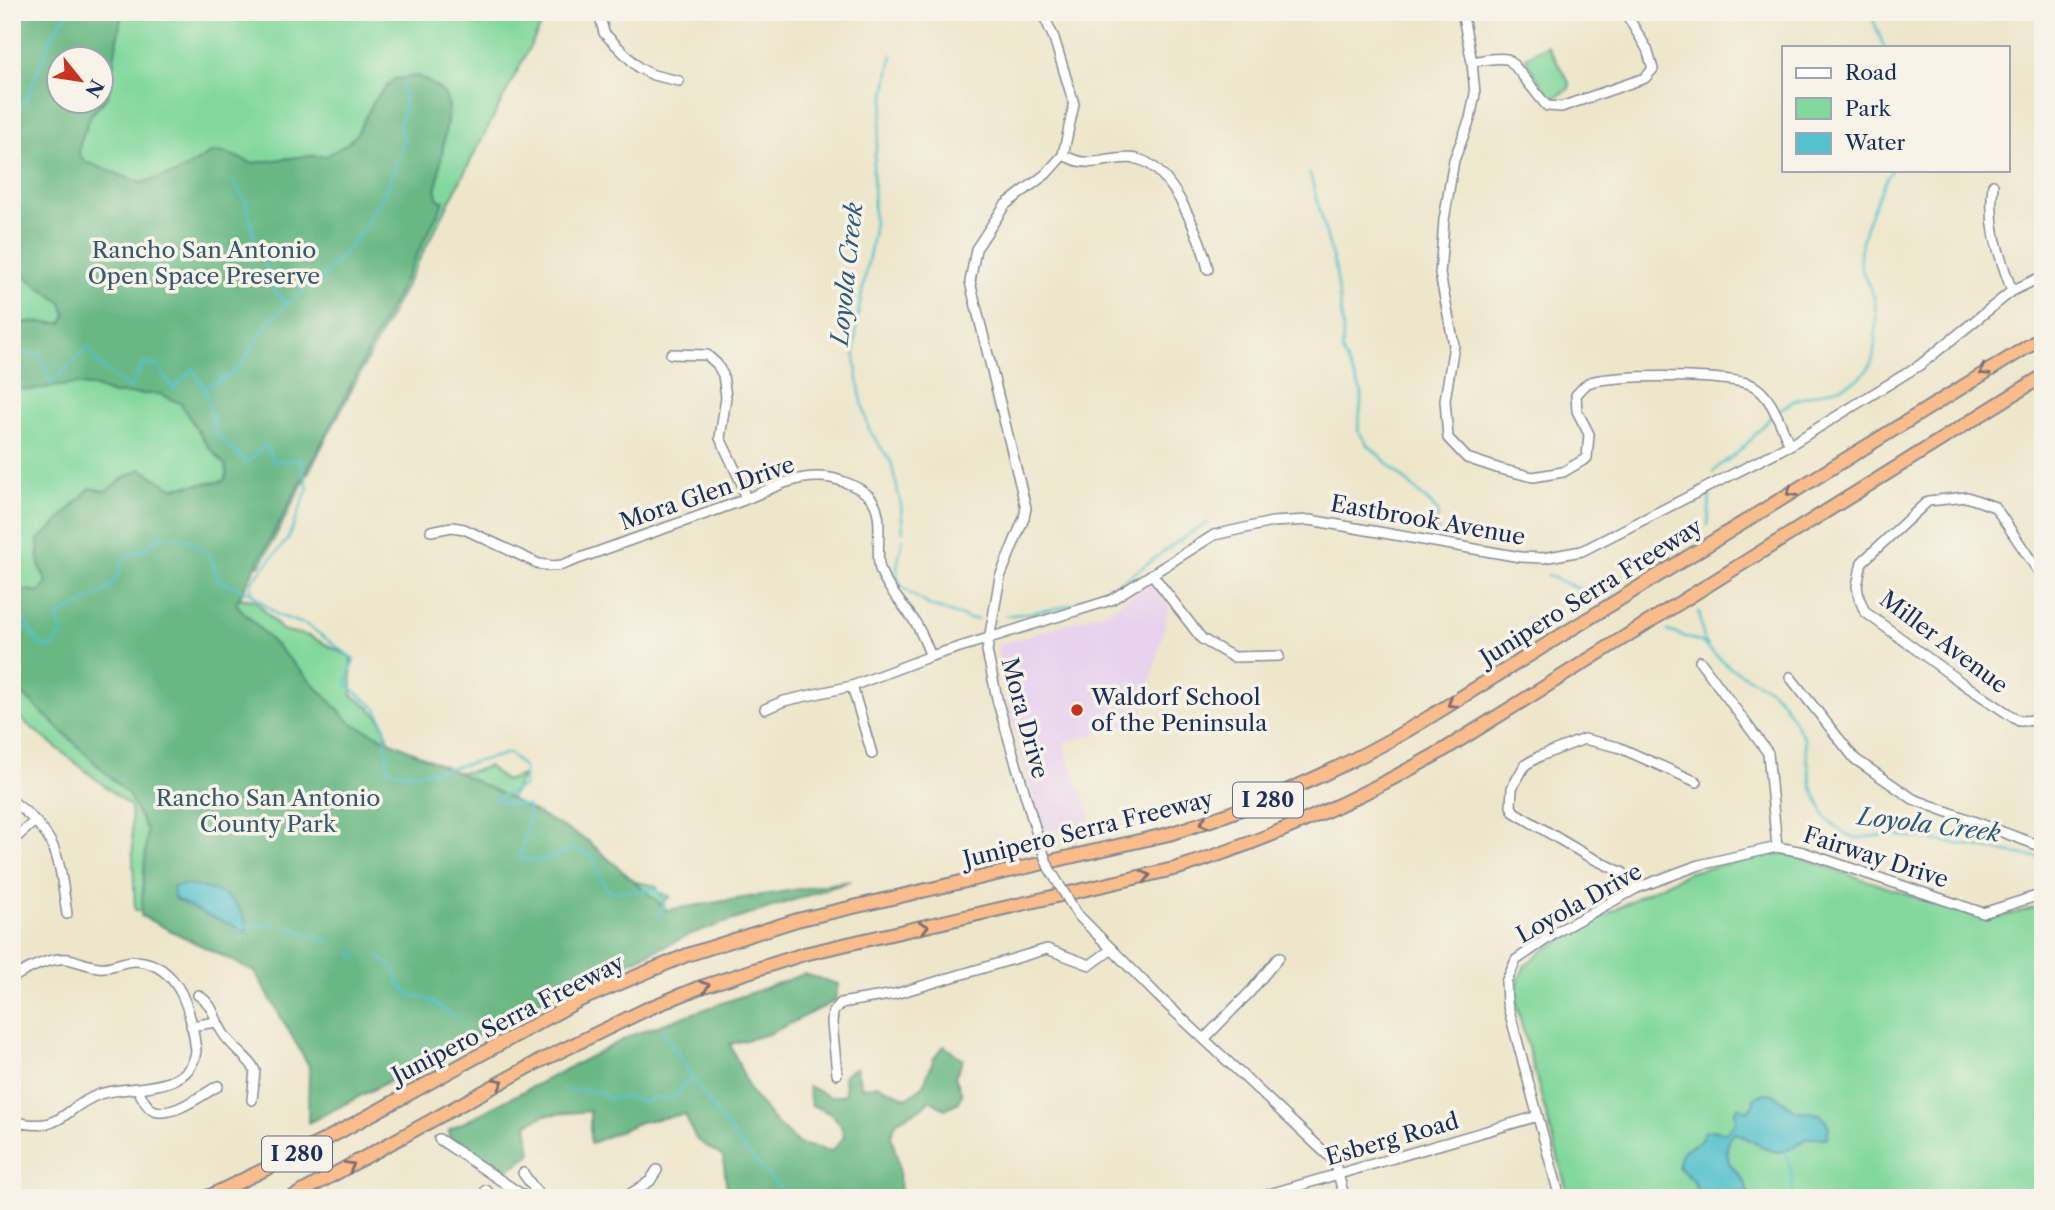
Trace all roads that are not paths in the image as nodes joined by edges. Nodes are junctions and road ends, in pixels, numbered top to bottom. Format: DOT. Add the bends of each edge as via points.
graph roads {
  1 [pos="599,12"];
  2 [pos="1042,12"];
  3 [pos="1462,12"];
  4 [pos="1625,12"];
  5 [pos="1472,62"];
  6 [pos="679,81"];
  7 [pos="1063,155"];
  8 [pos="1993,185"];
  9 [pos="1208,269"];
  10 [pos="2043,276"];
  11 [pos="2012,291"];
  12 [pos="2043,337"];
  13 [pos="671,354"];
  14 [pos="2043,376"];
  15 [pos="1790,444"];
  16 [pos="745,499"];
  17 [pos="431,531"];
  18 [pos="1152,574"];
  19 [pos="2043,578"];
  20 [pos="989,638"];
  21 [pos="931,656"];
  22 [pos="1279,656"];
  23 [pos="1700,661"];
  24 [pos="1790,677"];
  25 [pos="852,686"];
  26 [pos="765,709"];
  27 [pos="2043,720"];
  28 [pos="872,754"];
  29 [pos="1698,782"];
  30 [pos="12,801"];
  31 [pos="35,821"];
  32 [pos="12,841"];
  33 [pos="1777,847"];
  34 [pos="2043,847"];
  35 [pos="1637,888"];
  36 [pos="2043,894"];
  37 [pos="67,914"];
  38 [pos="1112,949"];
  39 [pos="1279,957"];
  40 [pos="12,978"];
  41 [pos="198,995"];
  42 [pos="216,1022"];
  43 [pos="191,1026"];
  44 [pos="1204,1039"];
  45 [pos="837,1074"];
  46 [pos="218,1086"];
  47 [pos="138,1090"];
  48 [pos="253,1100"];
  49 [pos="1538,1116"];
  50 [pos="12,1121"];
  51 [pos="439,1139"];
  52 [pos="657,1170"];
  53 [pos="523,1173"];
  54 [pos="1338,1175"];
  55 [pos="206,1198"];
  56 [pos="291,1198"];
  57 [pos="527,1198"];
  58 [pos="541,1198"];
  59 [pos="624,1198"];
  60 [pos="1256,1198"];
  61 [pos="1345,1198"];
  62 [pos="1560,1198"];
  1 -- 6 [label="street" via="604,33 639,68"];
  2 -- 7 [label="street" via="1074,104"];
  3 -- 5 [label="street"];
  4 -- 5 [label="street" via="1647,48 1653,69 1645,78 1561,107 1547,106 1513,62"];
  5 -- 15 [label="street" via="1475,94 1454,160 1440,274 1454,345 1445,400 1448,438 1467,458 1500,469 1533,477 1563,472 1587,458 1589,434 1577,411 1576,395 1588,384 1704,377 1752,385 1769,400"];
  7 -- 9 [label="street" via="1080,162 1136,158 1152,164 1175,192 1203,246"];
  7 -- 20 [label="street, Mora Drive" via="1005,205 976,250 970,282 1026,508 1000,577"];
  8 -- 11 [label="street" via="1993,237"];
  10 -- 11 [label="street, Eastbrook Avenue"];
  11 -- 15 [label="street, Eastbrook Avenue" via="1920,365"];
  12 -- 55 [label="highway, Junipero Serra Freeway / I 280, one-way" via="1423,721 1326,775 1169,834 797,920 668,963 578,1001 321,1142"];
  13 -- 16 [label="street" via="706,355 719,367 726,397 720,438"];
  56 -- 14 [label="highway, I 280, one-way" via="536,1063 698,988 804,954 1178,868 1340,806 1442,751"];
  15 -- 18 [label="street, Eastbrook Avenue" via="1582,551 1520,558 1310,520 1214,535"];
  16 -- 17 [label="street, Mora Glen Drive" via="562,565 539,564 464,529"];
  16 -- 21 [label="street, Mora Glen Drive" via="787,481 822,476 869,496 878,518 883,577 916,623"];
  18 -- 20 [label="street, Eastbrook Avenue" via="1111,600"];
  18 -- 22 [label="street" via="1202,639 1233,657"];
  19 -- 27 [label="street, Miller Avenue" via="1995,507 1967,497 1928,500 1861,562 1857,586 1865,612 1962,683 2019,721"];
  20 -- 21 [label="street, Eastbrook Avenue"];
  20 -- 38 [label="street, Mora Drive, bridge" via="988,658 998,703 1049,868 1077,914"];
  21 -- 25 [label="street, Eastbrook Avenue"];
  23 -- 33 [label="street" via="1768,753"];
  24 -- 34 [label="street" via="1855,759 1913,799"];
  25 -- 26 [label="street, Eastbrook Avenue"];
  25 -- 28 [label="street"];
  29 -- 35 [label="street" via="1618,747 1584,739 1532,759 1517,776 1510,797 1514,812 1623,873"];
  30 -- 31 [label="street"];
  31 -- 32 [label="street"];
  31 -- 37 [label="street" via="57,851"];
  33 -- 35 [label="street, Loyola Drive" via="1699,865"];
  33 -- 36 [label="street, Fairway Drive" via="1983,913"];
  35 -- 49 [label="street, Loyola Drive" via="1526,952 1510,971 1507,1003"];
  38 -- 44 [label="street, Mora Drive"];
  38 -- 45 [label="street" via="1090,964 1047,949 895,994 841,1003 833,1012 832,1023"];
  39 -- 44 [label="street"];
  40 -- 43 [label="street" via="56,959 102,968 124,961 147,963 162,970 181,991"];
  41 -- 42 [label="street" via="212,1006"];
  42 -- 43 [label="street"];
  42 -- 48 [label="street" via="255,1071"];
  43 -- 47 [label="street" via="196,1051 190,1068 168,1082"];
  44 -- 54 [label="street, Mora Drive" via="1334,1161"];
  46 -- 47 [label="street" via="167,1112 147,1107"];
  47 -- 50 [label="street" via="97,1095 47,1124"];
  49 -- 54 [label="street, Esberg Road"];
  49 -- 62 [label="street, Loyola Drive"];
  51 -- 57 [label="street"];
  52 -- 59 [label="street" via="650,1181"];
  53 -- 58 [label="street"];
  54 -- 60 [label="street, Esberg Road"];
  54 -- 61 [label="street, Mora Drive"];
}
